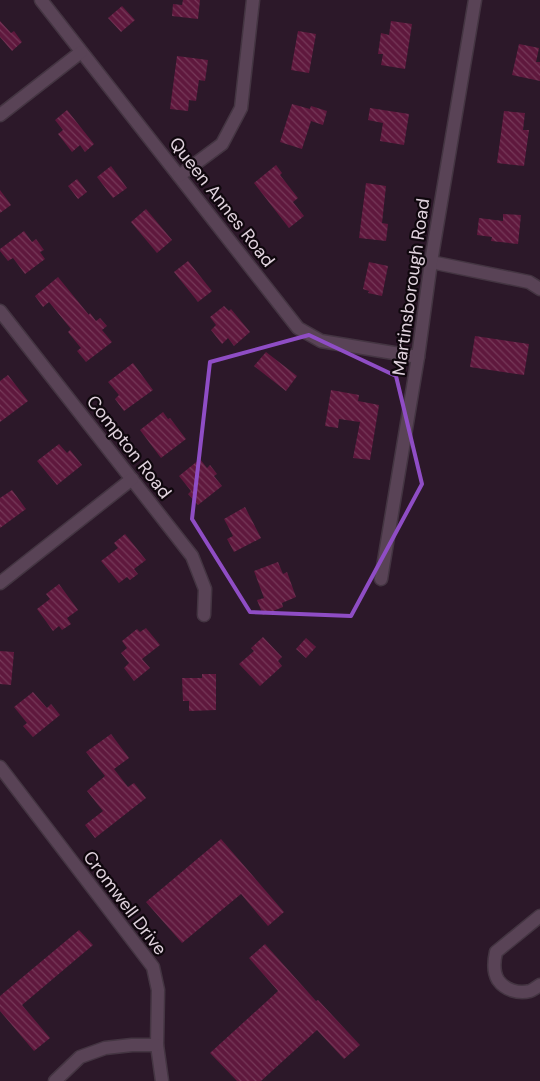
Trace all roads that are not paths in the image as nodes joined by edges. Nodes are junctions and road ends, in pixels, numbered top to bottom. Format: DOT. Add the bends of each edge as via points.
graph roads {
  1 [pos="41,0"];
  2 [pos="253,0"];
  3 [pos="475,0"];
  4 [pos="81,52"];
  5 [pos="0,116"];
  6 [pos="179,176"];
  7 [pos="431,262"];
  8 [pos="540,289"];
  9 [pos="0,310"];
  10 [pos="4,325"];
  11 [pos="418,357"];
  12 [pos="132,479"];
  13 [pos="380,579"];
  14 [pos="0,583"];
  15 [pos="204,615"];
  16 [pos="0,767"];
  17 [pos="540,916"];
  18 [pos="540,984"];
  19 [pos="157,1045"];
  20 [pos="55,1081"];
  21 [pos="162,1081"];
  1 -- 4 [label="street, Queen Annes Road"];
  2 -- 6 [label="street" via="241,108 222,144"];
  3 -- 7 [label="street, Martinsborough Road"];
  4 -- 5 [label="street"];
  4 -- 6 [label="street, Queen Annes Road"];
  6 -- 11 [label="street, Queen Annes Road" via="298,328 321,341"];
  7 -- 8 [label="street" via="528,282"];
  7 -- 11 [label="street, Martinsborough Road"];
  9 -- 10 [label="street, Compton Road"];
  10 -- 12 [label="street, Compton Road"];
  11 -- 13 [label="street, Martinsborough Road"];
  12 -- 14 [label="street"];
  12 -- 15 [label="street, Compton Road" via="192,556 205,589"];
  16 -- 19 [label="street, Cromwell Drive" via="153,967 158,990"];
  17 -- 18 [label="street" via="496,952 494,962 498,980 506,988 516,992 530,990"];
  19 -- 20 [label="street" via="105,1048 80,1057"];
  19 -- 21 [label="street, Cromwell Drive"];
}
